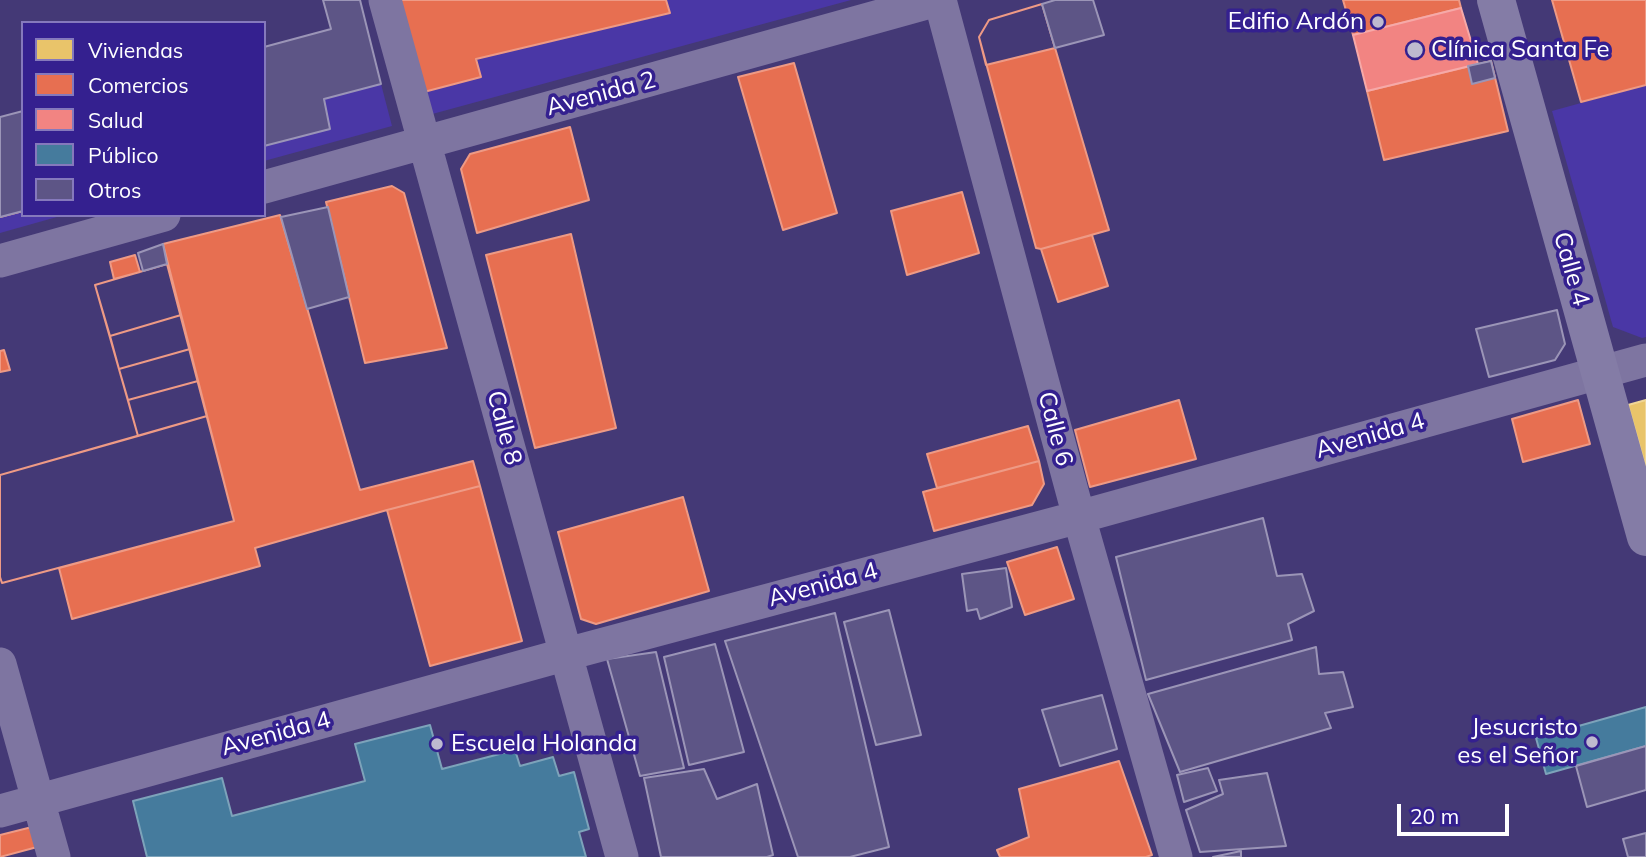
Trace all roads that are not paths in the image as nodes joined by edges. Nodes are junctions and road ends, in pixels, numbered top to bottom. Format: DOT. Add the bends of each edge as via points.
graph roads {
  1 [pos="385,0"];
  2 [pos="939,0"];
  3 [pos="1496,0"];
  4 [pos="425,142"];
  5 [pos="266,186"];
  6 [pos="157,217"];
  7 [pos="0,261"];
  8 [pos="1646,360"];
  9 [pos="1600,373"];
  10 [pos="1079,517"];
  11 [pos="1646,537"];
  12 [pos="566,654"];
  13 [pos="0,664"];
  14 [pos="38,801"];
  15 [pos="0,811"];
  16 [pos="54,857"];
  17 [pos="622,857"];
  18 [pos="1175,857"];
  1 -- 4 [label="street, Calle 8"];
  2 -- 4 [label="street, Avenida 2"];
  2 -- 10 [label="street, Calle 6"];
  3 -- 9 [label="street, Calle 4"];
  4 -- 5 [label="street, Avenida 2"];
  4 -- 12 [label="street, Calle 8"];
  6 -- 7 [label="street"];
  8 -- 9 [label="street, Avenida 4"];
  9 -- 10 [label="street, Avenida 4"];
  9 -- 11 [label="street, Calle 4"];
  10 -- 12 [label="street, Avenida 4"];
  10 -- 18 [label="street, Calle 6"];
  12 -- 14 [label="street, Avenida 4"];
  12 -- 17 [label="street, Calle 8"];
  13 -- 14 [label="street"];
  14 -- 15 [label="street, Avenida 4"];
  14 -- 16 [label="street"];
}
